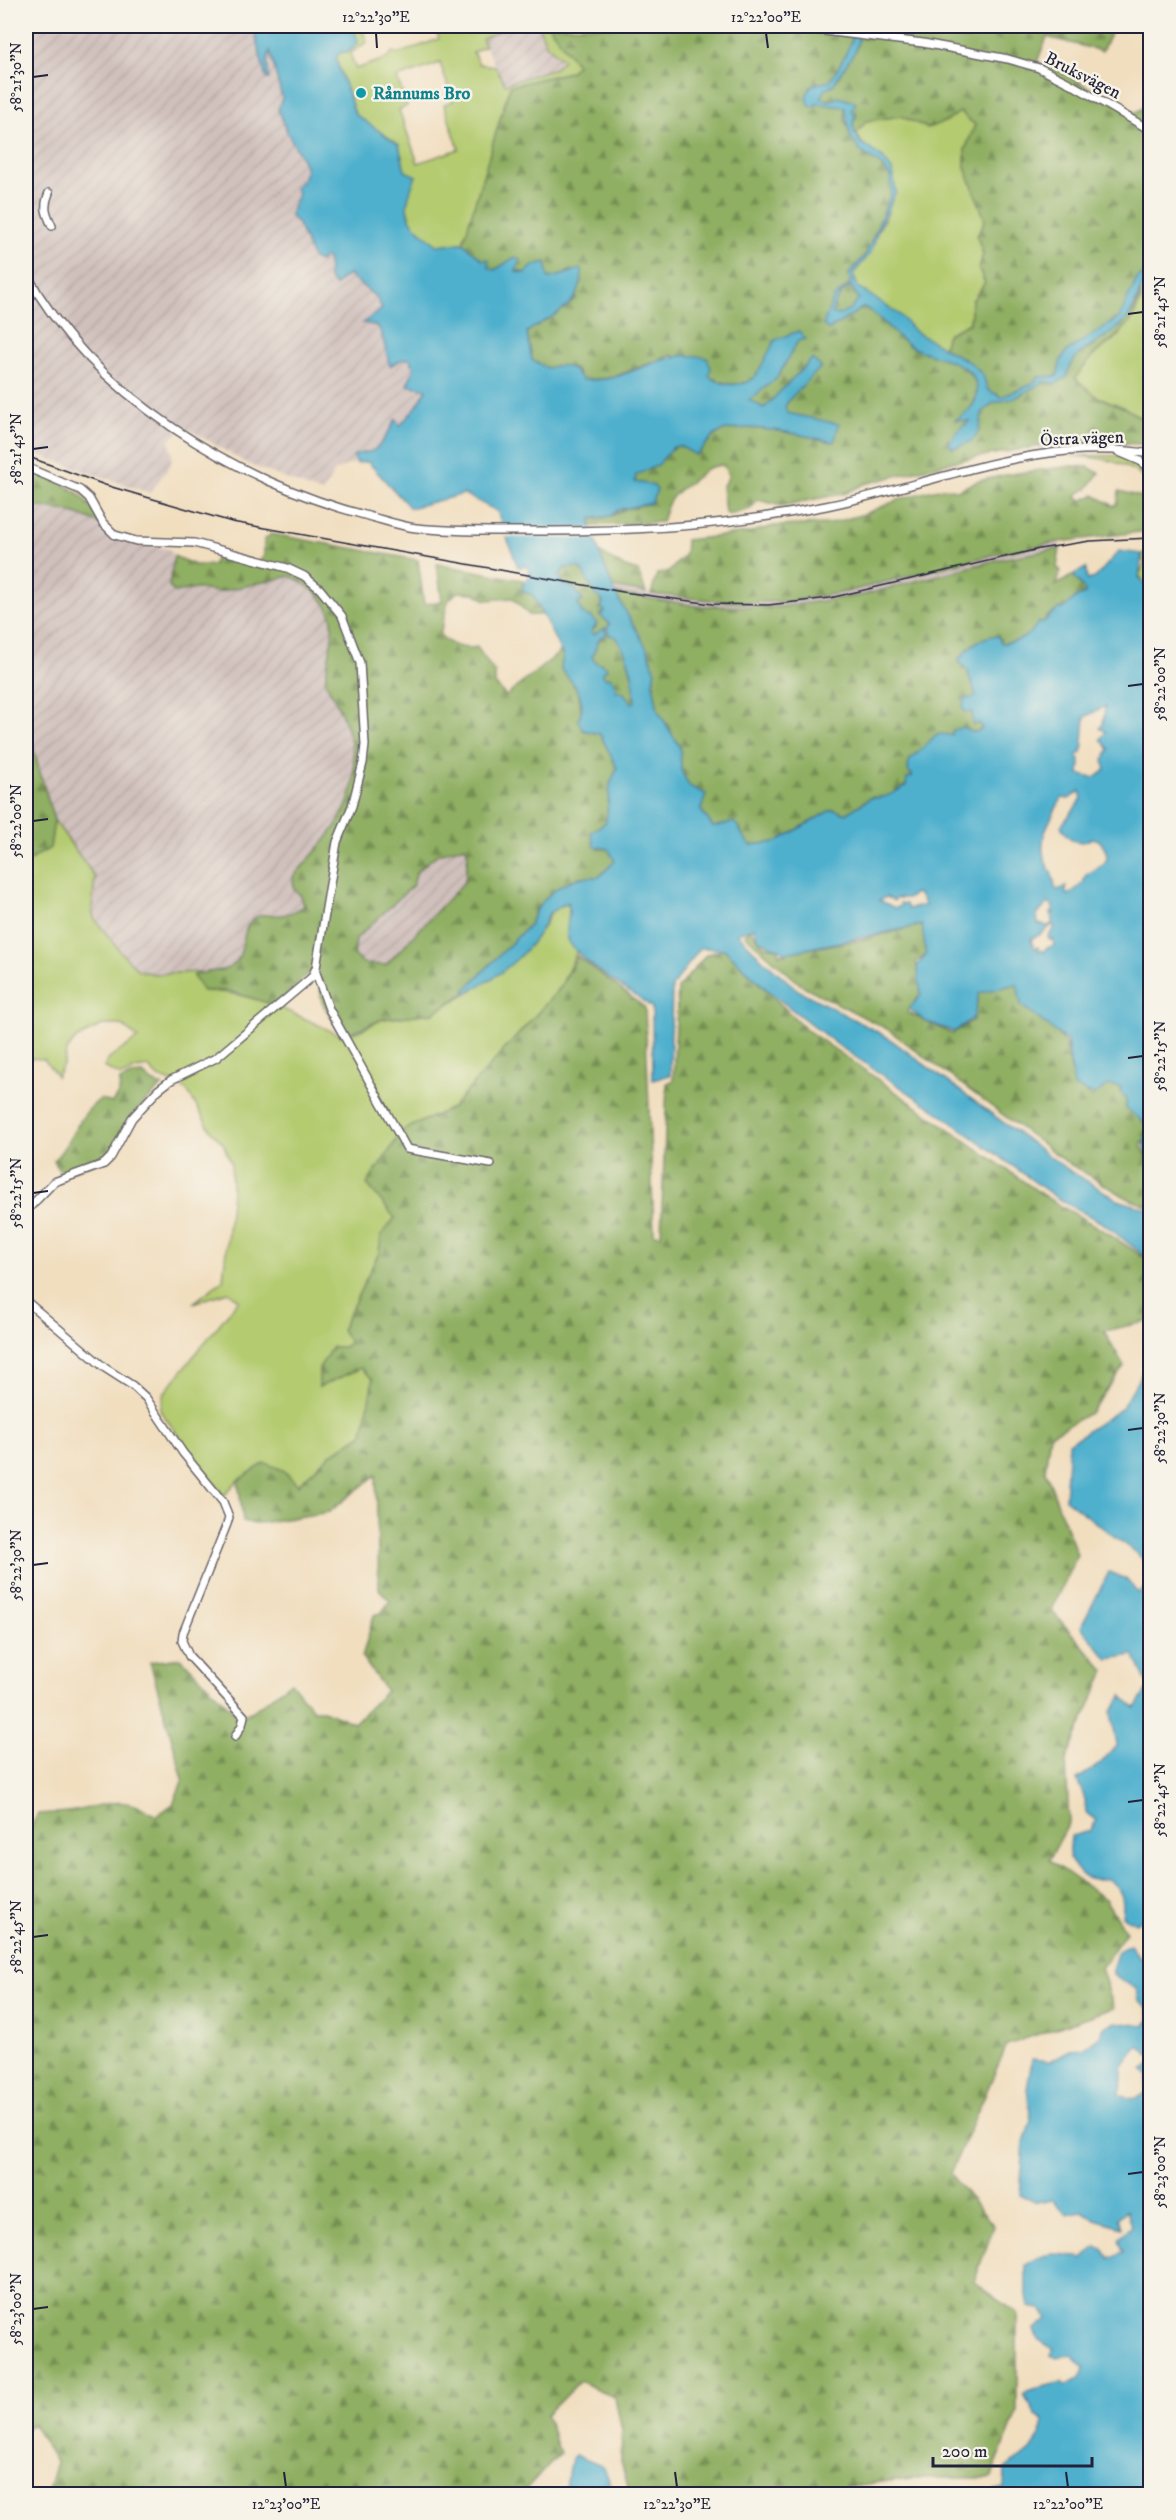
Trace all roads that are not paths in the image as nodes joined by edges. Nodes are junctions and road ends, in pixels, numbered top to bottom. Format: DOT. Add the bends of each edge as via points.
graph roads {
  1 [pos="783,26"];
  2 [pos="1150,130"];
  3 [pos="49,193"];
  4 [pos="52,226"];
  5 [pos="26,273"];
  6 [pos="1114,450"];
  7 [pos="1150,454"];
  8 [pos="26,467"];
  9 [pos="1150,468"];
  10 [pos="315,970"];
  11 [pos="490,1164"];
  12 [pos="26,1211"];
  13 [pos="26,1301"];
  14 [pos="235,1737"];
  1 -- 2 [label="street, Bruksvägen" via="923,43 1008,59 1039,68 1071,84"];
  3 -- 4 [label="street" via="45,211"];
  5 -- 6 [label="street, Östra vägen" via="57,320 101,368 192,440 244,469 334,507 413,527 596,532 720,523 806,510 1014,458 1062,451"];
  6 -- 7 [label="street, Östra vägen"];
  6 -- 9 [label="street"];
  8 -- 10 [label="street" via="80,490 115,536 136,541 194,543 287,568 320,589 342,616 360,663 365,745 352,806 337,842"];
  10 -- 11 [label="street" via="334,1019 407,1149"];
  10 -- 12 [label="street" via="302,988 216,1058 158,1090 132,1118 104,1164 54,1182"];
  13 -- 14 [label="street" via="116,1377 140,1392 228,1512 227,1524 182,1641 189,1656 244,1716"];
}
